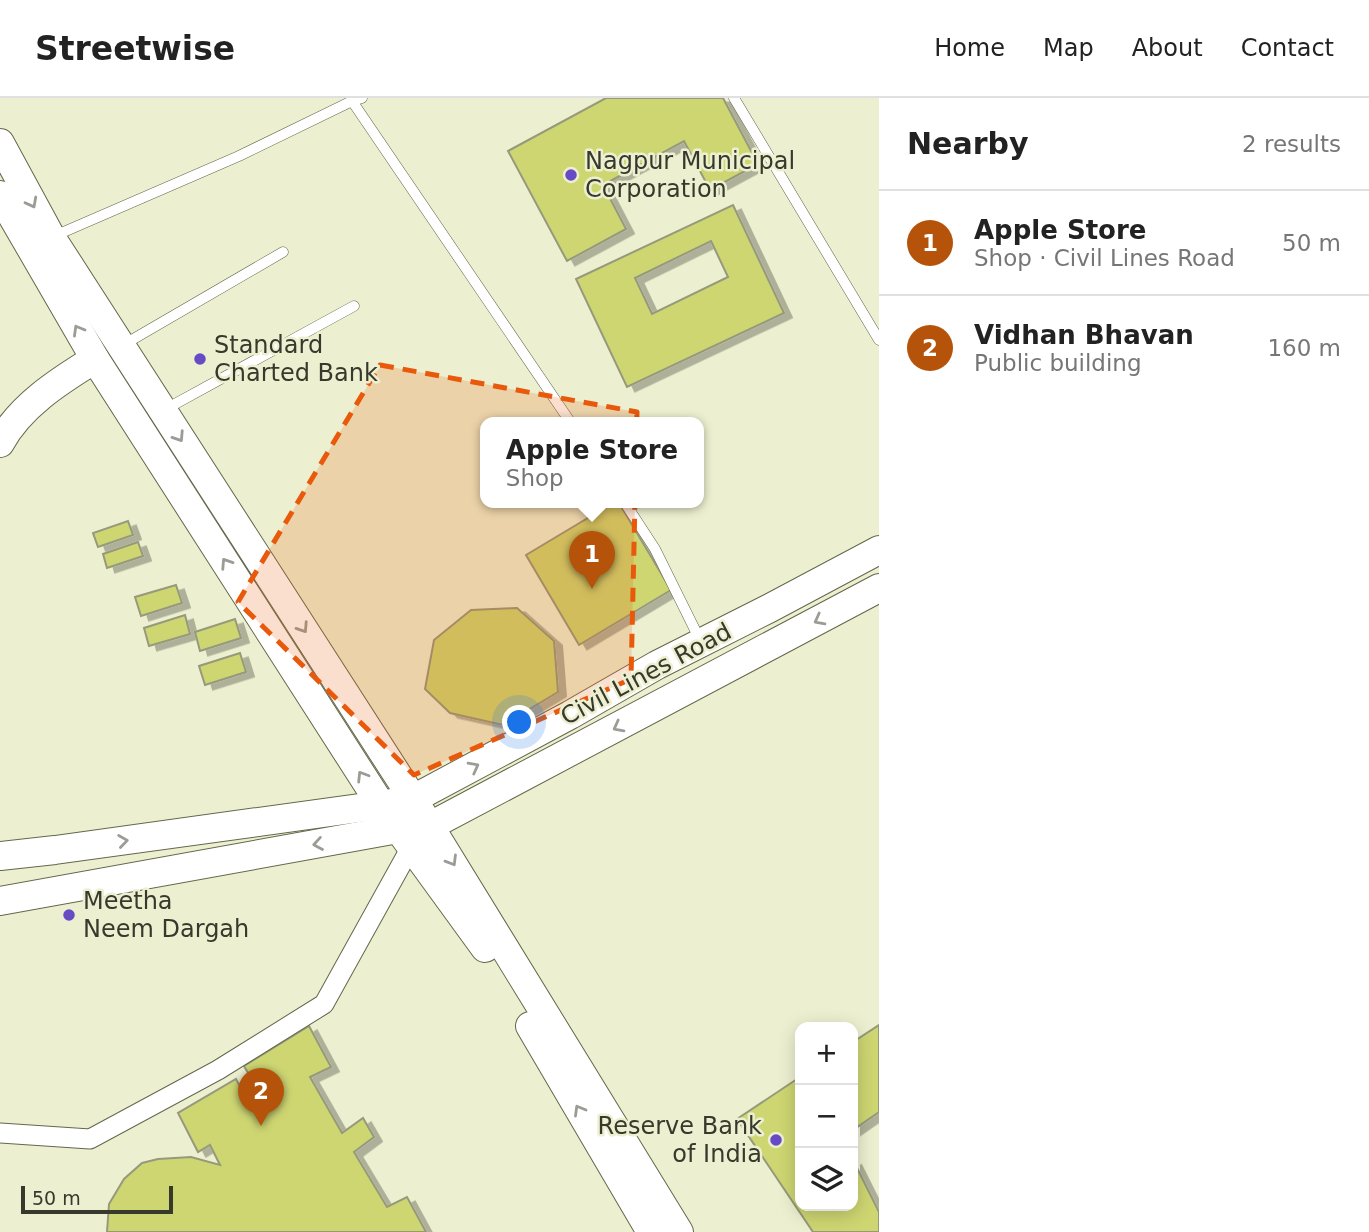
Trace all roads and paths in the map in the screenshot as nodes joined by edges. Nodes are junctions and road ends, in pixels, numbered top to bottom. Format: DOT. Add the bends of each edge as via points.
graph roads {
  1 [pos="734,98"];
  2 [pos="357,99"];
  3 [pos="0,143"];
  4 [pos="0,195"];
  5 [pos="51,237"];
  6 [pos="283,252"];
  7 [pos="354,306"];
  8 [pos="879,340"];
  9 [pos="121,347"];
  10 [pos="95,359"];
  11 [pos="162,411"];
  12 [pos="567,417"];
  13 [pos="0,443"];
  14 [pos="628,508"];
  15 [pos="879,550"];
  16 [pos="879,588"];
  17 [pos="702,642"];
  18 [pos="414,799"];
  19 [pos="381,805"];
  20 [pos="430,826"];
  21 [pos="405,838"];
  22 [pos="0,856"];
  23 [pos="0,901"];
  24 [pos="0,1133"];
  25 [pos="651,1232"];
  26 [pos="679,1232"];
  1 -- 8 [label="lane"];
  2 -- 5 [label="lane"];
  2 -- 12 [label="lane"];
  3 -- 5 [label="street, one-way"];
  10 -- 4 [label="street, one-way"];
  5 -- 9 [label="street"];
  6 -- 9 [label="lane"];
  7 -- 11 [label="lane"];
  9 -- 11 [label="street"];
  10 -- 13 [label="street" via="18,416"];
  19 -- 10 [label="street, one-way"];
  11 -- 18 [label="street, one-way"];
  14 -- 17 [label="lane" via="655,549"];
  15 -- 17 [label="street, Civil Lines Road"];
  16 -- 20 [label="street, one-way"];
  18 -- 17 [label="street, Civil Lines Road, one-way"];
  18 -- 19 [label="street, Civil Lines Road"];
  18 -- 20 [label="street"];
  19 -- 21 [label="street"];
  22 -- 19 [label="street, Civil Lines Road, one-way"];
  20 -- 21 [label="street"];
  20 -- 26 [label="street, one-way"];
  21 -- 23 [label="street, one-way"];
  21 -- 24 [label="street" via="324,1004 218,1070 90,1139"];
  25 -- 21 [label="street, one-way" via="483,945"];
}
